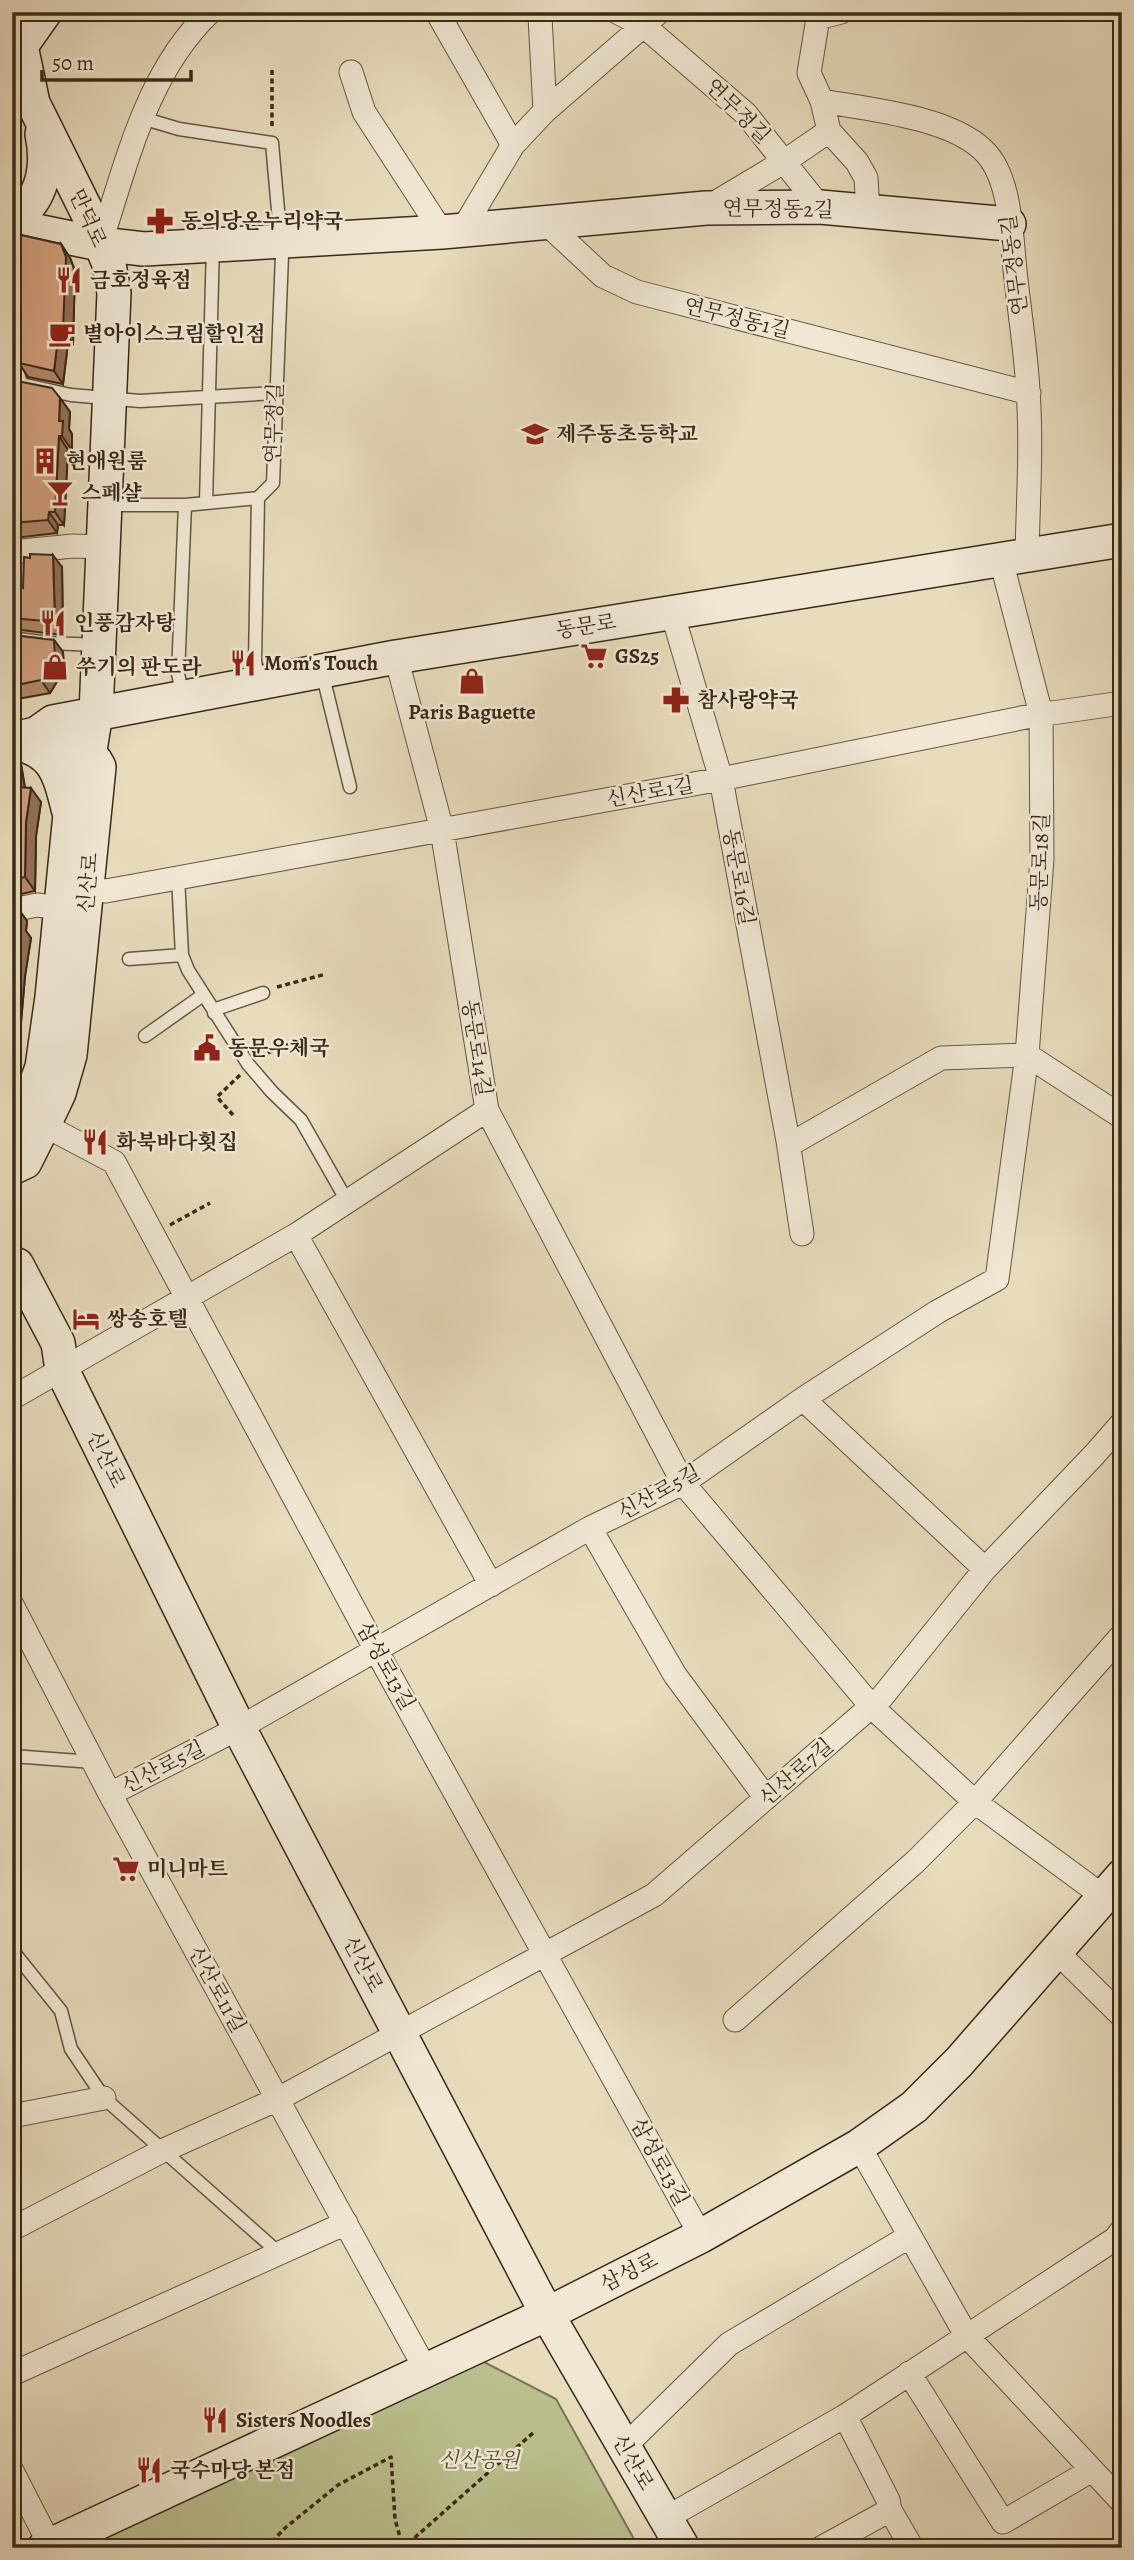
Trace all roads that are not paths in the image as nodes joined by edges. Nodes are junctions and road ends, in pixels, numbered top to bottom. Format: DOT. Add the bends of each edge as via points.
graph roads {
  1 [pos="14,12"];
  2 [pos="45,12"];
  3 [pos="210,12"];
  4 [pos="437,12"];
  5 [pos="617,12"];
  6 [pos="841,12"];
  7 [pos="538,14"];
  8 [pos="817,15"];
  9 [pos="652,19"];
  10 [pos="21,46"];
  11 [pos="351,72"];
  12 [pos="822,101"];
  13 [pos="545,111"];
  14 [pos="39,118"];
  15 [pos="142,118"];
  16 [pos="829,131"];
  17 [pos="513,145"];
  18 [pos="785,161"];
  19 [pos="820,207"];
  20 [pos="706,208"];
  21 [pos="869,212"];
  22 [pos="12,221"];
  23 [pos="546,223"];
  24 [pos="1009,223"];
  25 [pos="12,226"];
  26 [pos="453,230"];
  27 [pos="281,241"];
  28 [pos="100,244"];
  29 [pos="213,245"];
  30 [pos="12,351"];
  31 [pos="17,383"];
  32 [pos="275,393"];
  33 [pos="1029,393"];
  34 [pos="208,398"];
  35 [pos="110,400"];
  36 [pos="258,498"];
  37 [pos="206,502"];
  38 [pos="106,505"];
  39 [pos="185,505"];
  40 [pos="1122,540"];
  41 [pos="104,547"];
  42 [pos="12,552"];
  43 [pos="1014,558"];
  44 [pos="672,612"];
  45 [pos="12,638"];
  46 [pos="100,645"];
  47 [pos="396,657"];
  48 [pos="322,670"];
  49 [pos="260,682"];
  50 [pos="183,697"];
  51 [pos="1122,703"];
  52 [pos="96,713"];
  53 [pos="1041,714"];
  54 [pos="12,721"];
  55 [pos="50,732"];
  56 [pos="12,740"];
  57 [pos="90,750"];
  58 [pos="721,779"];
  59 [pos="350,787"];
  60 [pos="70,814"];
  61 [pos="442,830"];
  62 [pos="178,877"];
  63 [pos="88,889"];
  64 [pos="61,908"];
  65 [pos="12,910"];
  66 [pos="182,955"];
  67 [pos="129,959"];
  68 [pos="263,993"];
  69 [pos="204,995"];
  70 [pos="214,1013"];
  71 [pos="145,1036"];
  72 [pos="1027,1055"];
  73 [pos="487,1110"];
  74 [pos="1122,1117"];
  75 [pos="28,1129"];
  76 [pos="789,1145"];
  77 [pos="12,1168"];
  78 [pos="347,1201"];
  79 [pos="802,1234"];
  80 [pos="296,1236"];
  81 [pos="12,1263"];
  82 [pos="12,1297"];
  83 [pos="187,1297"];
  84 [pos="62,1370"];
  85 [pos="12,1398"];
  86 [pos="803,1399"];
  87 [pos="1122,1423"];
  88 [pos="683,1483"];
  89 [pos="590,1528"];
  90 [pos="985,1569"];
  91 [pos="491,1585"];
  92 [pos="12,1605"];
  93 [pos="1122,1635"];
  94 [pos="376,1650"];
  95 [pos="872,1707"];
  96 [pos="239,1728"];
  97 [pos="12,1756"];
  98 [pos="93,1762"];
  99 [pos="110,1794"];
  100 [pos="766,1798"];
  101 [pos="975,1802"];
  102 [pos="1113,1887"];
  103 [pos="12,1950"];
  104 [pos="1056,1951"];
  105 [pos="545,1954"];
  106 [pos="1122,2016"];
  107 [pos="735,2020"];
  108 [pos="398,2032"];
  109 [pos="104,2098"];
  110 [pos="278,2099"];
  111 [pos="12,2116"];
  112 [pos="859,2146"];
  113 [pos="162,2151"];
  114 [pos="346,2223"];
  115 [pos="12,2229"];
  116 [pos="701,2236"];
  117 [pos="910,2236"];
  118 [pos="1119,2238"];
  119 [pos="279,2253"];
  120 [pos="547,2314"];
  121 [pos="966,2335"];
  122 [pos="426,2370"];
  123 [pos="909,2373"];
  124 [pos="12,2374"];
  125 [pos="845,2416"];
  126 [pos="624,2447"];
  127 [pos="1092,2470"];
  128 [pos="12,2471"];
  129 [pos="1122,2502"];
  130 [pos="890,2510"];
  131 [pos="666,2518"];
  132 [pos="47,2546"];
  133 [pos="683,2548"];
  134 [pos="821,2548"];
  135 [pos="912,2548"];
  1 -- 10 [label="main road, 만덕로"];
  2 -- 10 [label="main road"];
  3 -- 15 [label="street" via="179,46"];
  4 -- 17 [label="street"];
  5 -- 9 [label="street, 연무정길"];
  6 -- 8 [label="street"];
  7 -- 13 [label="street"];
  8 -- 12 [label="street" via="809,73"];
  9 -- 13 [label="street"];
  9 -- 18 [label="street, 연무정길" via="746,114"];
  10 -- 14 [label="main road, 만덕로"];
  11 -- 26 [label="street" via="364,112"];
  12 -- 16 [label="street"];
  12 -- 24 [label="street, 연무정동길" via="894,113 955,131 982,149 996,167"];
  13 -- 17 [label="street"];
  14 -- 22 [label="main road" via="45,153 40,187 33,202"];
  14 -- 28 [label="main road, 만덕로"];
  15 -- 27 [label="lane, 연무정길" via="179,130 272,143"];
  15 -- 28 [label="street"];
  16 -- 18 [label="street"];
  16 -- 21 [label="street" via="866,178"];
  17 -- 26 [label="street"];
  18 -- 19 [label="street, 연무정길"];
  18 -- 20 [label="street"];
  19 -- 20 [label="main road, 연무정동2길"];
  19 -- 21 [label="main road, 연무정동2길"];
  20 -- 23 [label="main road, 연무정동2길"];
  21 -- 24 [label="main road, 연무정동2길"];
  23 -- 26 [label="main road"];
  23 -- 33 [label="street, 연무정동1길" via="603,276 637,292"];
  24 -- 33 [label="street, 연무정동길"];
  25 -- 28 [label="main road"];
  26 -- 27 [label="main road"];
  27 -- 29 [label="main road"];
  27 -- 32 [label="lane, 연무정길"];
  28 -- 29 [label="main road" via="144,249"];
  28 -- 35 [label="main road, 만덕로" via="114,293"];
  29 -- 34 [label="lane"];
  30 -- 31 [label="lane"];
  31 -- 35 [label="lane"];
  32 -- 34 [label="lane"];
  32 -- 36 [label="lane, 연무정길" via="273,483"];
  33 -- 43 [label="street, 연무정동길"];
  34 -- 35 [label="lane"];
  34 -- 37 [label="lane"];
  35 -- 38 [label="main road, 만덕로"];
  36 -- 37 [label="lane"];
  36 -- 49 [label="lane, 연무정길" via="255,661"];
  37 -- 39 [label="lane"];
  38 -- 39 [label="lane"];
  38 -- 41 [label="main road, 만덕로"];
  39 -- 50 [label="lane" via="178,674"];
  40 -- 43 [label="main road, 동문로"];
  41 -- 42 [label="street"];
  41 -- 46 [label="main road, 만덕로"];
  43 -- 44 [label="main road, 동문로"];
  43 -- 53 [label="street, 동문로18길"];
  44 -- 47 [label="main road, 동문로"];
  44 -- 58 [label="street, 동문로16길"];
  45 -- 46 [label="lane"];
  46 -- 52 [label="main road, 만덕로"];
  47 -- 48 [label="main road, 동문로"];
  47 -- 61 [label="street, 동문로14길"];
  48 -- 49 [label="main road, 동문로"];
  48 -- 59 [label="lane"];
  49 -- 50 [label="main road, 동문로"];
  50 -- 52 [label="main road, 동문로"];
  51 -- 53 [label="street, 신산로1길"];
  52 -- 55 [label="main road, 동문로"];
  52 -- 57 [label="main road, 신산로"];
  53 -- 58 [label="street, 신산로1길"];
  53 -- 72 [label="street, 동문로18길" via="1042,859"];
  54 -- 55 [label="main road, 동문로" via="33,717"];
  55 -- 56 [label="main road, 동문로"];
  56 -- 60 [label="main road" via="50,760"];
  57 -- 60 [label="main road, 신산로" via="79,769"];
  57 -- 63 [label="main road, 신산로" via="99,767"];
  58 -- 61 [label="street, 신산로1길"];
  58 -- 76 [label="street, 동문로16길"];
  60 -- 64 [label="main road, 신산로"];
  61 -- 62 [label="street, 신산로1길"];
  61 -- 73 [label="street, 동문로14길"];
  62 -- 63 [label="street, 신산로1길" via="106,891"];
  62 -- 66 [label="lane"];
  63 -- 75 [label="main road, 신산로" via="70,1055 59,1093"];
  64 -- 65 [label="street" via="37,905"];
  64 -- 75 [label="main road, 신산로" via="43,1067 32,1095"];
  66 -- 67 [label="lane"];
  66 -- 69 [label="lane"];
  68 -- 70 [label="lane"];
  69 -- 70 [label="lane"];
  69 -- 71 [label="lane"];
  70 -- 78 [label="lane" via="248,1064 301,1120"];
  72 -- 74 [label="street"];
  72 -- 76 [label="street" via="941,1058"];
  72 -- 86 [label="street, 신산로5길" via="997,1279"];
  73 -- 78 [label="street"];
  73 -- 88 [label="street, 동문로14길"];
  75 -- 77 [label="main road, 신산로" via="25,1162"];
  75 -- 83 [label="street, 삼성로13길" via="114,1162"];
  76 -- 79 [label="street, 동문로16길"];
  78 -- 80 [label="street"];
  80 -- 83 [label="street"];
  80 -- 91 [label="street"];
  81 -- 84 [label="main road, 신산로" via="58,1343"];
  82 -- 84 [label="main road, 신산로" via="41,1350"];
  83 -- 84 [label="street"];
  83 -- 94 [label="street, 삼성로13길"];
  84 -- 85 [label="street"];
  84 -- 96 [label="main road, 신산로"];
  86 -- 88 [label="street, 신산로5길"];
  86 -- 90 [label="street"];
  87 -- 90 [label="street, 신산로7길"];
  88 -- 89 [label="street, 신산로5길"];
  88 -- 95 [label="street, 동문로14길"];
  89 -- 91 [label="street, 신산로5길"];
  89 -- 100 [label="street" via="675,1675"];
  90 -- 95 [label="street, 신산로7길"];
  91 -- 94 [label="street, 신산로5길"];
  92 -- 98 [label="street, 신산로11길"];
  93 -- 101 [label="street"];
  94 -- 96 [label="street, 신산로5길"];
  94 -- 105 [label="street, 삼성로13길"];
  95 -- 100 [label="street, 신산로7길"];
  95 -- 101 [label="street, 동문로14길"];
  96 -- 99 [label="street, 신산로5길"];
  96 -- 108 [label="main road, 신산로"];
  97 -- 98 [label="lane"];
  98 -- 99 [label="street, 신산로11길"];
  99 -- 110 [label="street, 신산로11길"];
  100 -- 105 [label="street, 신산로7길" via="654,1895"];
  101 -- 102 [label="street, 동문로14길"];
  101 -- 107 [label="street" via="915,1862"];
  102 -- 104 [label="main road, 삼성로"];
  103 -- 109 [label="lane" via="61,2011 71,2049"];
  104 -- 106 [label="street"];
  104 -- 112 [label="main road, 삼성로" via="914,2107"];
  105 -- 108 [label="street, 신산로7길"];
  105 -- 116 [label="street, 삼성로13길"];
  108 -- 110 [label="street, 신산로7길"];
  108 -- 120 [label="main road, 신산로"];
  109 -- 111 [label="street"];
  109 -- 113 [label="lane"];
  110 -- 113 [label="street, 신산로7길"];
  110 -- 114 [label="street, 신산로11길"];
  112 -- 116 [label="main road, 삼성로"];
  112 -- 117 [label="street"];
  113 -- 115 [label="street, 신산로7길"];
  113 -- 119 [label="lane"];
  114 -- 119 [label="street"];
  114 -- 122 [label="street, 신산로11길"];
  116 -- 120 [label="main road, 삼성로"];
  117 -- 121 [label="street"];
  117 -- 126 [label="street" via="729,2344"];
  118 -- 121 [label="street"];
  119 -- 124 [label="street"];
  120 -- 122 [label="main road, 삼성로"];
  120 -- 126 [label="main road, 신산로"];
  121 -- 123 [label="street"];
  121 -- 127 [label="street"];
  122 -- 132 [label="main road, 삼성로"];
  123 -- 125 [label="street"];
  123 -- 127 [label="street" via="1003,2522"];
  125 -- 130 [label="street"];
  125 -- 131 [label="street"];
  126 -- 131 [label="main road, 신산로"];
  127 -- 129 [label="street"];
  128 -- 132 [label="street, 삼성로"];
  130 -- 134 [label="street"];
  130 -- 135 [label="street"];
  131 -- 133 [label="main road, 신산로"];
}
